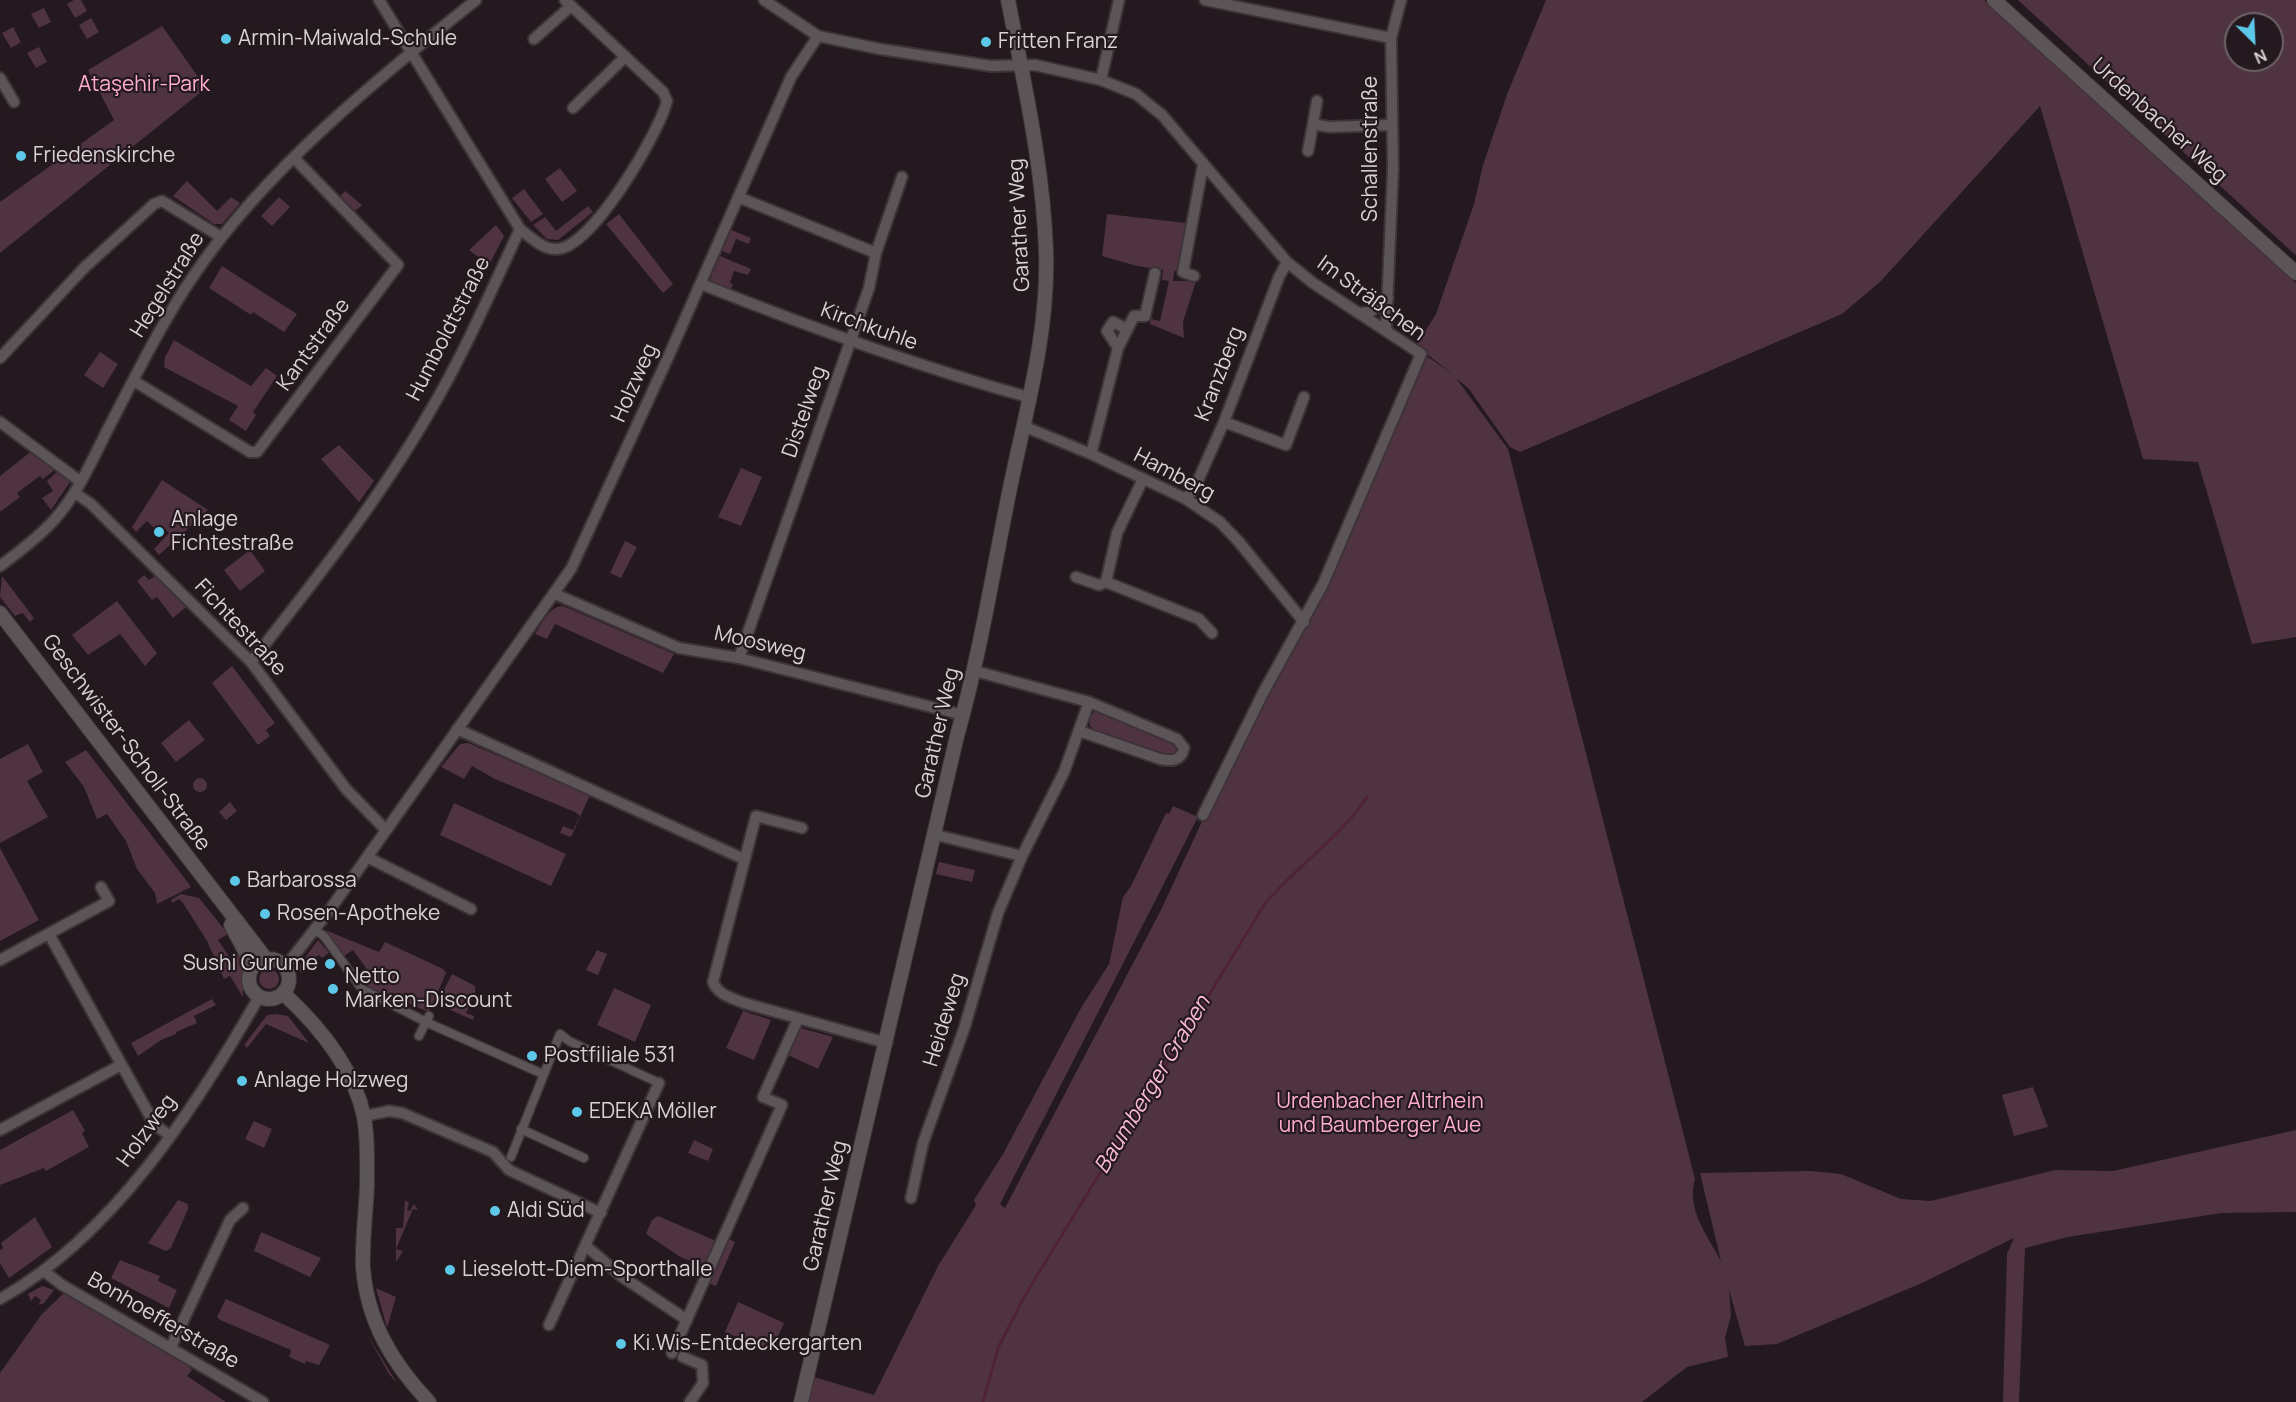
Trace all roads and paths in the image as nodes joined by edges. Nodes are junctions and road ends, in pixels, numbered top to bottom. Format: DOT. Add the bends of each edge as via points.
graph roads {
  1 [pos="379,0"];
  2 [pos="476,0"];
  3 [pos="764,0"];
  4 [pos="1008,0"];
  5 [pos="1119,0"];
  6 [pos="1205,0"];
  7 [pos="1401,0"];
  8 [pos="1994,0"];
  9 [pos="568,3"];
  10 [pos="818,36"];
  11 [pos="1391,38"];
  12 [pos="534,39"];
  13 [pos="409,54"];
  14 [pos="624,57"];
  15 [pos="1022,65"];
  16 [pos="0,78"];
  17 [pos="1101,80"];
  18 [pos="1317,101"];
  19 [pos="14,102"];
  20 [pos="573,108"];
  21 [pos="1313,124"];
  22 [pos="1392,125"];
  23 [pos="1308,151"];
  24 [pos="294,158"];
  25 [pos="1203,165"];
  26 [pos="902,177"];
  27 [pos="738,196"];
  28 [pos="520,229"];
  29 [pos="221,237"];
  30 [pos="876,253"];
  31 [pos="1287,262"];
  32 [pos="1155,273"];
  33 [pos="2296,273"];
  34 [pos="1194,276"];
  35 [pos="701,284"];
  36 [pos="1388,298"];
  37 [pos="1360,313"];
  38 [pos="1127,329"];
  39 [pos="1386,330"];
  40 [pos="850,342"];
  41 [pos="1118,348"];
  42 [pos="0,358"];
  43 [pos="134,381"];
  44 [pos="1028,397"];
  45 [pos="1304,397"];
  46 [pos="0,422"];
  47 [pos="1224,422"];
  48 [pos="1023,426"];
  49 [pos="1091,454"];
  50 [pos="1143,479"];
  51 [pos="81,482"];
  52 [pos="75,493"];
  53 [pos="1186,499"];
  54 [pos="0,566"];
  55 [pos="1076,578"];
  56 [pos="1106,582"];
  57 [pos="555,594"];
  58 [pos="0,613"];
  59 [pos="1304,622"];
  60 [pos="1212,633"];
  61 [pos="739,657"];
  62 [pos="251,662"];
  63 [pos="975,671"];
  64 [pos="1089,702"];
  65 [pos="963,715"];
  66 [pos="457,729"];
  67 [pos="1079,731"];
  68 [pos="1203,815"];
  69 [pos="802,828"];
  70 [pos="385,829"];
  71 [pos="936,835"];
  72 [pos="1022,856"];
  73 [pos="367,857"];
  74 [pos="744,859"];
  75 [pos="101,887"];
  76 [pos="219,899"];
  77 [pos="471,909"];
  78 [pos="315,930"];
  79 [pos="49,934"];
  80 [pos="266,959"];
  81 [pos="0,960"];
  82 [pos="253,966"];
  83 [pos="285,967"];
  84 [pos="283,993"];
  85 [pos="259,997"];
  86 [pos="428,1019"];
  87 [pos="798,1019"];
  88 [pos="419,1036"];
  89 [pos="886,1043"];
  90 [pos="121,1065"];
  91 [pos="543,1074"];
  92 [pos="659,1083"];
  93 [pos="364,1116"];
  94 [pos="521,1129"];
  95 [pos="0,1130"];
  96 [pos="169,1135"];
  97 [pos="511,1157"];
  98 [pos="584,1158"];
  99 [pos="911,1198"];
  100 [pos="243,1208"];
  101 [pos="601,1213"];
  102 [pos="585,1246"];
  103 [pos="45,1272"];
  104 [pos="0,1299"];
  105 [pos="687,1320"];
  106 [pos="549,1325"];
  107 [pos="171,1347"];
  108 [pos="263,1402"];
  109 [pos="429,1402"];
  110 [pos="690,1402"];
  111 [pos="801,1402"];
  1 -- 13 [label="street"];
  2 -- 13 [label="street, Hegelstraße"];
  3 -- 10 [label="street"];
  4 -- 15 [label="street, Garather Weg"];
  5 -- 17 [label="street"];
  6 -- 11 [label="street"];
  7 -- 11 [label="street, Schallenstraße"];
  8 -- 33 [label="street, Urdenbacher Weg"];
  9 -- 12 [label="street"];
  9 -- 14 [label="street"];
  10 -- 15 [label="street, Im Sträßchen" via="991,66"];
  10 -- 27 [label="street, Holzweg" via="791,77"];
  11 -- 22 [label="street, Schallenstraße"];
  13 -- 24 [label="street, Hegelstraße"];
  13 -- 28 [label="street"];
  14 -- 20 [label="street"];
  14 -- 28 [label="street" via="663,92 667,101 645,149 604,211 569,245 548,248"];
  15 -- 17 [label="street, Im Sträßchen"];
  15 -- 44 [label="street, Garather Weg" via="1036,142 1046,252 1043,320"];
  16 -- 19 [label="street"];
  17 -- 25 [label="street, Im Sträßchen" via="1136,94 1162,115"];
  18 -- 21 [label="street"];
  21 -- 22 [label="street"];
  21 -- 23 [label="street"];
  22 -- 36 [label="street, Schallenstraße"];
  24 -- 29 [label="street, Hegelstraße"];
  24 -- 43 [label="street, Kantstraße" via="398,265 257,452 250,452"];
  25 -- 31 [label="street, Im Sträßchen"];
  25 -- 34 [label="street" via="1183,272"];
  26 -- 30 [label="street, Distelweg"];
  27 -- 30 [label="street"];
  27 -- 35 [label="street, Holzweg"];
  28 -- 62 [label="street, Humboldtstraße" via="481,316 429,414 330,560"];
  29 -- 42 [label="street" via="162,201 154,204 84,268"];
  29 -- 43 [label="street, Hegelstraße" via="178,300"];
  30 -- 40 [label="street, Distelweg" via="869,288"];
  31 -- 37 [label="street, Im Sträßchen" via="1313,284"];
  31 -- 47 [label="street, Kranzberg"];
  32 -- 38 [label="street" via="1146,316 1134,316"];
  35 -- 40 [label="street, Kirchkuhle"];
  35 -- 57 [label="street, Holzweg" via="593,525"];
  36 -- 37 [label="street" via="1370,312"];
  36 -- 39 [label="street, Schallenstraße"];
  37 -- 39 [label="street, Im Sträßchen"];
  38 -- 41 [label="street"];
  38 -- 41 [label="street" via="1113,322 1107,331"];
  39 -- 59 [label="street, Im Sträßchen" via="1421,354"];
  40 -- 44 [label="street, Kirchkuhle" via="940,373"];
  40 -- 61 [label="street, Distelweg"];
  41 -- 49 [label="street"];
  43 -- 51 [label="street, Hegelstraße"];
  44 -- 48 [label="street, Garather Weg"];
  45 -- 47 [label="street" via="1286,445"];
  46 -- 51 [label="street"];
  47 -- 53 [label="street, Kranzberg"];
  48 -- 49 [label="street, Hamberg"];
  48 -- 63 [label="street, Garather Weg"];
  49 -- 50 [label="street, Hamberg"];
  50 -- 53 [label="street, Hamberg"];
  50 -- 56 [label="street" via="1117,533"];
  51 -- 52 [label="street, Hegelstraße"];
  52 -- 54 [label="street, Hegelstraße" via="55,520"];
  52 -- 62 [label="street, Fichtestraße" via="140,551"];
  53 -- 59 [label="street, Hamberg" via="1220,522"];
  55 -- 56 [label="street" via="1099,585"];
  56 -- 60 [label="street" via="1199,619"];
  57 -- 61 [label="street, Moosweg" via="679,648"];
  57 -- 66 [label="street, Holzweg"];
  58 -- 76 [label="street, Geschwister-Scholl-Straße"];
  59 -- 68 [label="street, Im Sträßchen" via="1263,693"];
  61 -- 65 [label="street, Moosweg"];
  62 -- 70 [label="street, Fichtestraße" via="346,789"];
  63 -- 64 [label="street"];
  63 -- 65 [label="street, Garather Weg"];
  64 -- 67 [label="street, Heideweg"];
  64 -- 67 [label="street" via="1177,739 1184,748 1182,755 1178,760 1160,759"];
  65 -- 71 [label="street, Garather Weg"];
  66 -- 70 [label="street, Holzweg"];
  66 -- 74 [label="street"];
  67 -- 72 [label="street, Heideweg" via="1046,812"];
  69 -- 74 [label="street" via="756,816"];
  70 -- 73 [label="street, Holzweg"];
  71 -- 72 [label="street"];
  71 -- 89 [label="street, Garather Weg"];
  72 -- 99 [label="street, Heideweg" via="998,913 964,1029 926,1133"];
  73 -- 77 [label="street"];
  73 -- 78 [label="street, Holzweg"];
  74 -- 87 [label="street" via="713,981 715,987 744,1003"];
  75 -- 79 [label="street" via="109,901"];
  76 -- 80 [label="street, Geschwister-Scholl-Straße"];
  76 -- 82 [label="street, Geschwister-Scholl-Straße"];
  78 -- 83 [label="street, Holzweg"];
  78 -- 86 [label="street" via="324,936 362,990"];
  79 -- 81 [label="street"];
  79 -- 90 [label="street"];
  80 -- 82 [label="street"];
  80 -- 83 [label="street"];
  82 -- 85 [label="street" via="249,981"];
  83 -- 84 [label="street" via="289,978"];
  84 -- 85 [label="street" via="272,999"];
  84 -- 93 [label="street" via="311,1020 334,1051 354,1086"];
  85 -- 96 [label="street, Holzweg" via="233,1046"];
  86 -- 88 [label="street"];
  86 -- 91 [label="street"];
  87 -- 89 [label="street"];
  87 -- 105 [label="street" via="763,1097 782,1105"];
  89 -- 111 [label="street, Garather Weg"];
  90 -- 95 [label="street"];
  90 -- 96 [label="street" via="155,1125"];
  91 -- 92 [label="street" via="560,1034"];
  91 -- 94 [label="street"];
  92 -- 101 [label="street"];
  93 -- 101 [label="street" via="389,1111 402,1113 493,1152 509,1170"];
  93 -- 109 [label="street" via="367,1143 363,1265 370,1306 389,1353"];
  94 -- 97 [label="street"];
  94 -- 98 [label="street"];
  96 -- 103 [label="street, Holzweg" via="89,1233"];
  100 -- 107 [label="street" via="230,1220"];
  101 -- 102 [label="street"];
  102 -- 105 [label="street" via="621,1276"];
  102 -- 106 [label="street"];
  103 -- 104 [label="street, Holzweg"];
  103 -- 107 [label="street, Bonhoefferstraße"];
  105 -- 110 [label="street" via="677,1355 702,1365 703,1383"];
  107 -- 108 [label="street, Bonhoefferstraße"];
}
